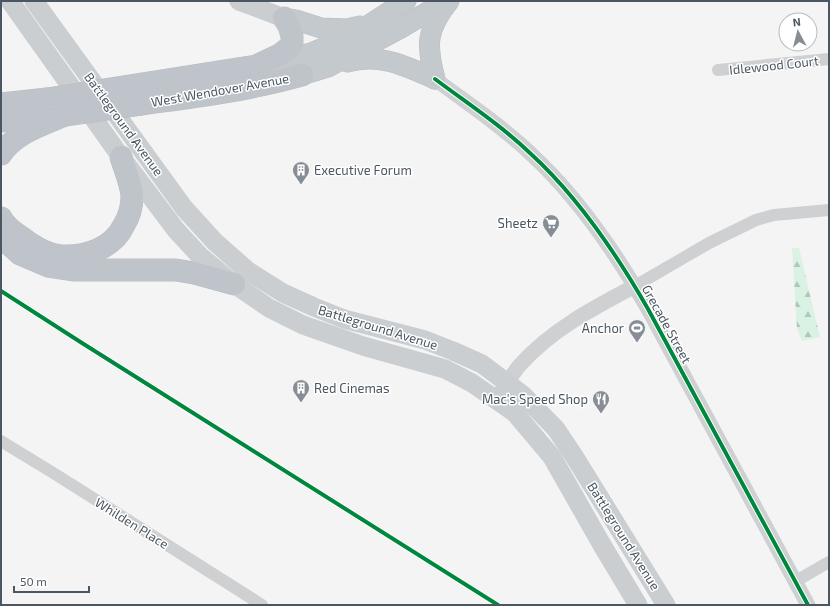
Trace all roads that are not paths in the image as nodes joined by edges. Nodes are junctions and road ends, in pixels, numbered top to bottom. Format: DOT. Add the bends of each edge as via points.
graph roads {
  1 [pos="10,1"];
  2 [pos="34,1"];
  3 [pos="239,1"];
  4 [pos="406,1"];
  5 [pos="446,1"];
  6 [pos="449,1"];
  7 [pos="284,18"];
  8 [pos="374,23"];
  9 [pos="829,59"];
  10 [pos="256,66"];
  11 [pos="328,67"];
  12 [pos="718,70"];
  13 [pos="302,75"];
  14 [pos="435,79"];
  15 [pos="1,104"];
  16 [pos="65,115"];
  17 [pos="1,121"];
  18 [pos="1,154"];
  19 [pos="122,158"];
  20 [pos="829,210"];
  21 [pos="1,218"];
  22 [pos="1,237"];
  23 [pos="234,284"];
  24 [pos="635,286"];
  25 [pos="507,382"];
  26 [pos="496,399"];
  27 [pos="1,442"];
  28 [pos="829,562"];
  29 [pos="796,582"];
  30 [pos="262,605"];
  31 [pos="638,605"];
  32 [pos="666,605"];
  33 [pos="808,605"];
  1 -- 19 [label="main road, Battleground Avenue"];
  2 -- 25 [label="main road, Battleground Avenue" via="184,208 215,242 248,271 282,293 314,307 344,319 432,343 482,364"];
  3 -- 7 [label="main road"];
  4 -- 8 [label="highway, West Wendover Avenue"];
  5 -- 11 [label="highway, West Wendover Avenue"];
  6 -- 14 [label="highway" via="430,33 430,61"];
  7 -- 8 [label="highway" via="327,29 347,29"];
  7 -- 10 [label="highway" via="292,36 291,46"];
  8 -- 10 [label="highway, West Wendover Avenue" via="324,48 287,60"];
  9 -- 12 [label="street, Idlewood Court"];
  10 -- 15 [label="highway, West Wendover Avenue, bridge"];
  11 -- 13 [label="highway, West Wendover Avenue"];
  11 -- 14 [label="highway" via="361,58 378,59 403,65"];
  13 -- 16 [label="highway, West Wendover Avenue, bridge" via="242,89"];
  14 -- 24 [label="street, Grecade Street" via="535,158 574,198"];
  16 -- 17 [label="highway, West Wendover Avenue"];
  16 -- 18 [label="highway" via="26,132"];
  19 -- 21 [label="highway" via="132,197 128,218 115,240 93,252 61,256 45,251 13,232"];
  19 -- 23 [label="main road, Battleground Avenue" via="176,230 200,256"];
  20 -- 24 [label="street" via="774,215 756,220 709,243"];
  22 -- 23 [label="highway" via="20,254 48,266 75,270 176,270"];
  23 -- 26 [label="main road, Battleground Avenue" via="269,308 303,324 363,346 445,369"];
  24 -- 25 [label="street" via="588,310 554,334 536,349"];
  24 -- 29 [label="street, Grecade Street"];
  25 -- 26 [label="street"];
  25 -- 32 [label="main road, Battleground Avenue" via="556,429"];
  26 -- 31 [label="main road, Battleground Avenue" via="515,413 552,458"];
  27 -- 30 [label="street, Whilden Place"];
  28 -- 29 [label="street"];
  29 -- 33 [label="street, Grecade Street"];
}
